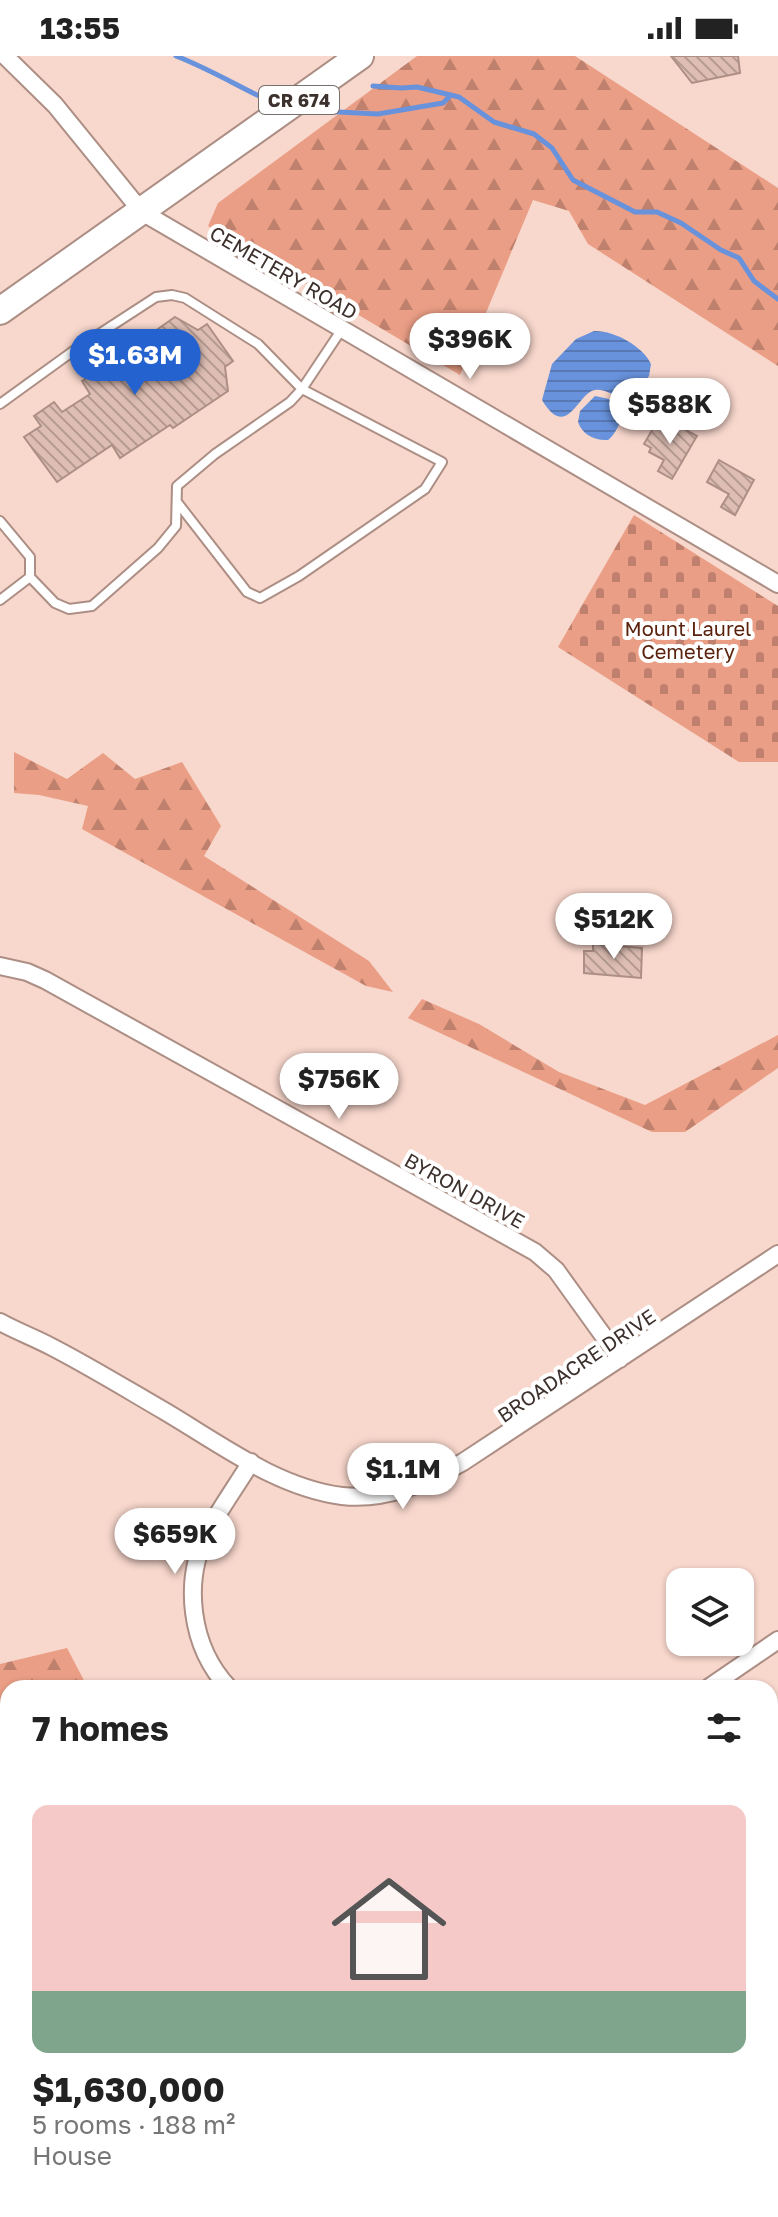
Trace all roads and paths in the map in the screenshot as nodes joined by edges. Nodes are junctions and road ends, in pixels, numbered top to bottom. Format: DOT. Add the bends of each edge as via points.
graph roads {
  1 [pos="5,56"];
  2 [pos="360,56"];
  3 [pos="142,212"];
  4 [pos="0,311"];
  5 [pos="342,329"];
  6 [pos="302,389"];
  7 [pos="0,404"];
  8 [pos="177,502"];
  9 [pos="0,521"];
  10 [pos="30,577"];
  11 [pos="778,584"];
  12 [pos="0,600"];
  13 [pos="0,966"];
  14 [pos="778,1254"];
  15 [pos="0,1322"];
  16 [pos="620,1359"];
  17 [pos="251,1462"];
  18 [pos="778,1640"];
  19 [pos="222,1680"];
  20 [pos="720,1680"];
  1 -- 3 [label="street" via="55,105"];
  2 -- 3 [label="main road, CR 674"];
  3 -- 4 [label="main road, CR 674"];
  3 -- 5 [label="street, CEMETERY ROAD"];
  5 -- 6 [label="lane"];
  5 -- 11 [label="street, CEMETERY ROAD"];
  6 -- 7 [label="lane" via="258,344 172,295 156,297"];
  6 -- 8 [label="lane" via="177,486"];
  6 -- 8 [label="lane" via="442,462 425,489 260,598 247,592"];
  8 -- 10 [label="lane" via="176,526 92,606 69,609 55,603"];
  9 -- 10 [label="lane" via="30,557"];
  10 -- 12 [label="lane"];
  13 -- 16 [label="street, BYRON DRIVE" via="45,980 535,1252 564,1280"];
  14 -- 16 [label="street, BROADACRE DRIVE"];
  15 -- 17 [label="street, BROADACRE DRIVE"];
  16 -- 17 [label="street, BROADACRE DRIVE" via="463,1462 395,1492 320,1492"];
  17 -- 19 [label="street" via="208,1531 193,1587 203,1650"];
  18 -- 20 [label="street"];
}
